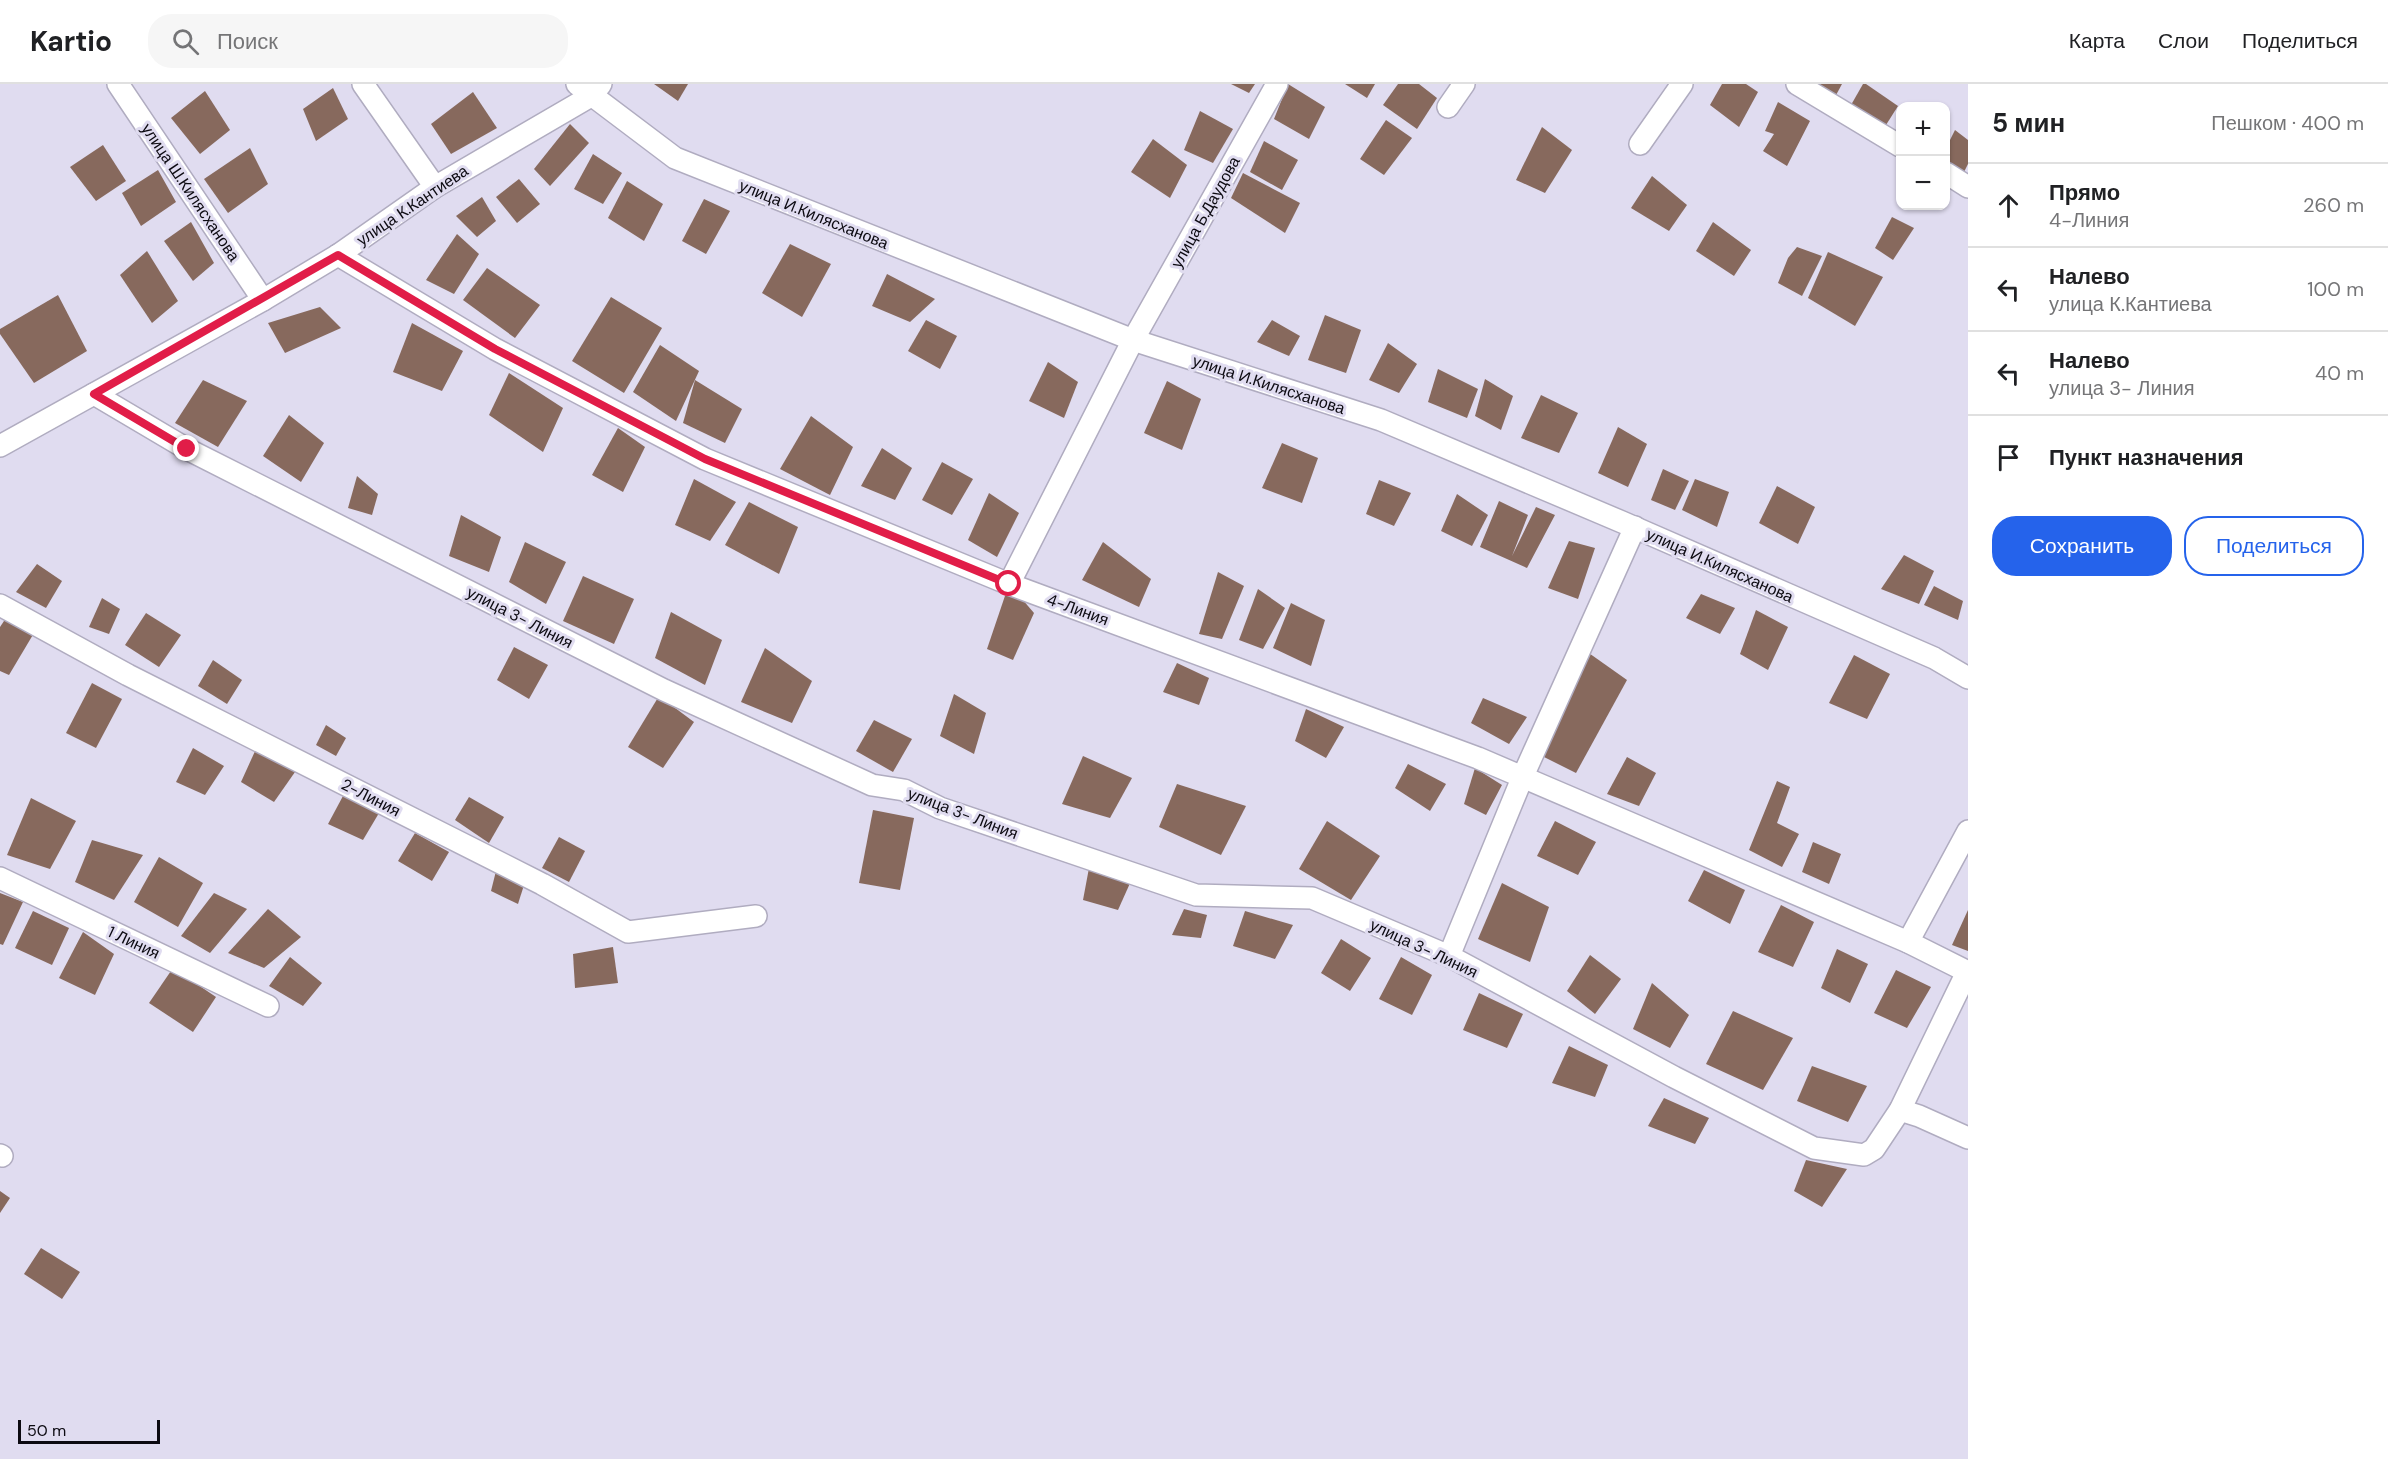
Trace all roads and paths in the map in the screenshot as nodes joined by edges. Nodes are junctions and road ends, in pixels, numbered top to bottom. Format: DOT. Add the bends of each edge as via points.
graph roads {
  1 [pos="118,84"];
  2 [pos="363,84"];
  3 [pos="1277,84"];
  4 [pos="1464,84"];
  5 [pos="1682,84"];
  6 [pos="1797,84"];
  7 [pos="590,88"];
  8 [pos="1448,107"];
  9 [pos="1640,144"];
  10 [pos="1896,144"];
  11 [pos="1950,175"];
  12 [pos="1966,185"];
  13 [pos="435,188"];
  14 [pos="338,255"];
  15 [pos="263,300"];
  16 [pos="1133,340"];
  17 [pos="94,394"];
  18 [pos="0,446"];
  19 [pos="1635,527"];
  20 [pos="1009,584"];
  21 [pos="0,605"];
  22 [pos="1968,678"];
  23 [pos="1523,776"];
  24 [pos="1968,831"];
  25 [pos="0,878"];
  26 [pos="756,916"];
  27 [pos="1908,942"];
  28 [pos="1449,956"];
  29 [pos="1968,972"];
  30 [pos="268,1006"];
  31 [pos="1900,1110"];
  32 [pos="1968,1138"];
  1 -- 15 [label="street, улица Ш.Килясханова"];
  2 -- 13 [label="street"];
  3 -- 16 [label="street, улица Б.Даудова"];
  4 -- 8 [label="street"];
  5 -- 9 [label="street"];
  6 -- 10 [label="street"];
  7 -- 13 [label="street, улица К.Кантиева"];
  7 -- 16 [label="street, улица И.Килясханова" via="675,158"];
  11 -- 12 [label="street"];
  13 -- 14 [label="street, улица К.Кантиева"];
  14 -- 15 [label="street, улица К.Кантиева"];
  14 -- 20 [label="street, 4-Линия" via="495,349 705,459"];
  15 -- 17 [label="street, улица К.Кантиева"];
  16 -- 19 [label="street, улица И.Килясханова" via="1381,420"];
  16 -- 20 [label="street, улица Б.Даудова"];
  17 -- 18 [label="street, улица К.Кантиева"];
  17 -- 28 [label="street, улица 3- Линия" via="187,449 664,690 872,785 904,790 940,808 1196,894 1312,898"];
  19 -- 22 [label="street, улица И.Килясханова" via="1934,658"];
  19 -- 23 [label="street"];
  20 -- 23 [label="street, 4-Линия"];
  21 -- 26 [label="street, 2-Линия" via="628,932"];
  23 -- 27 [label="street, 4-Линия"];
  23 -- 28 [label="street"];
  24 -- 27 [label="street"];
  25 -- 30 [label="street, 1 Линия"];
  27 -- 29 [label="street, 4-Линия"];
  28 -- 31 [label="street, улица 3- Линия" via="1814,1148 1864,1155 1874,1149"];
  29 -- 31 [label="street"];
  31 -- 32 [label="street"];
}
